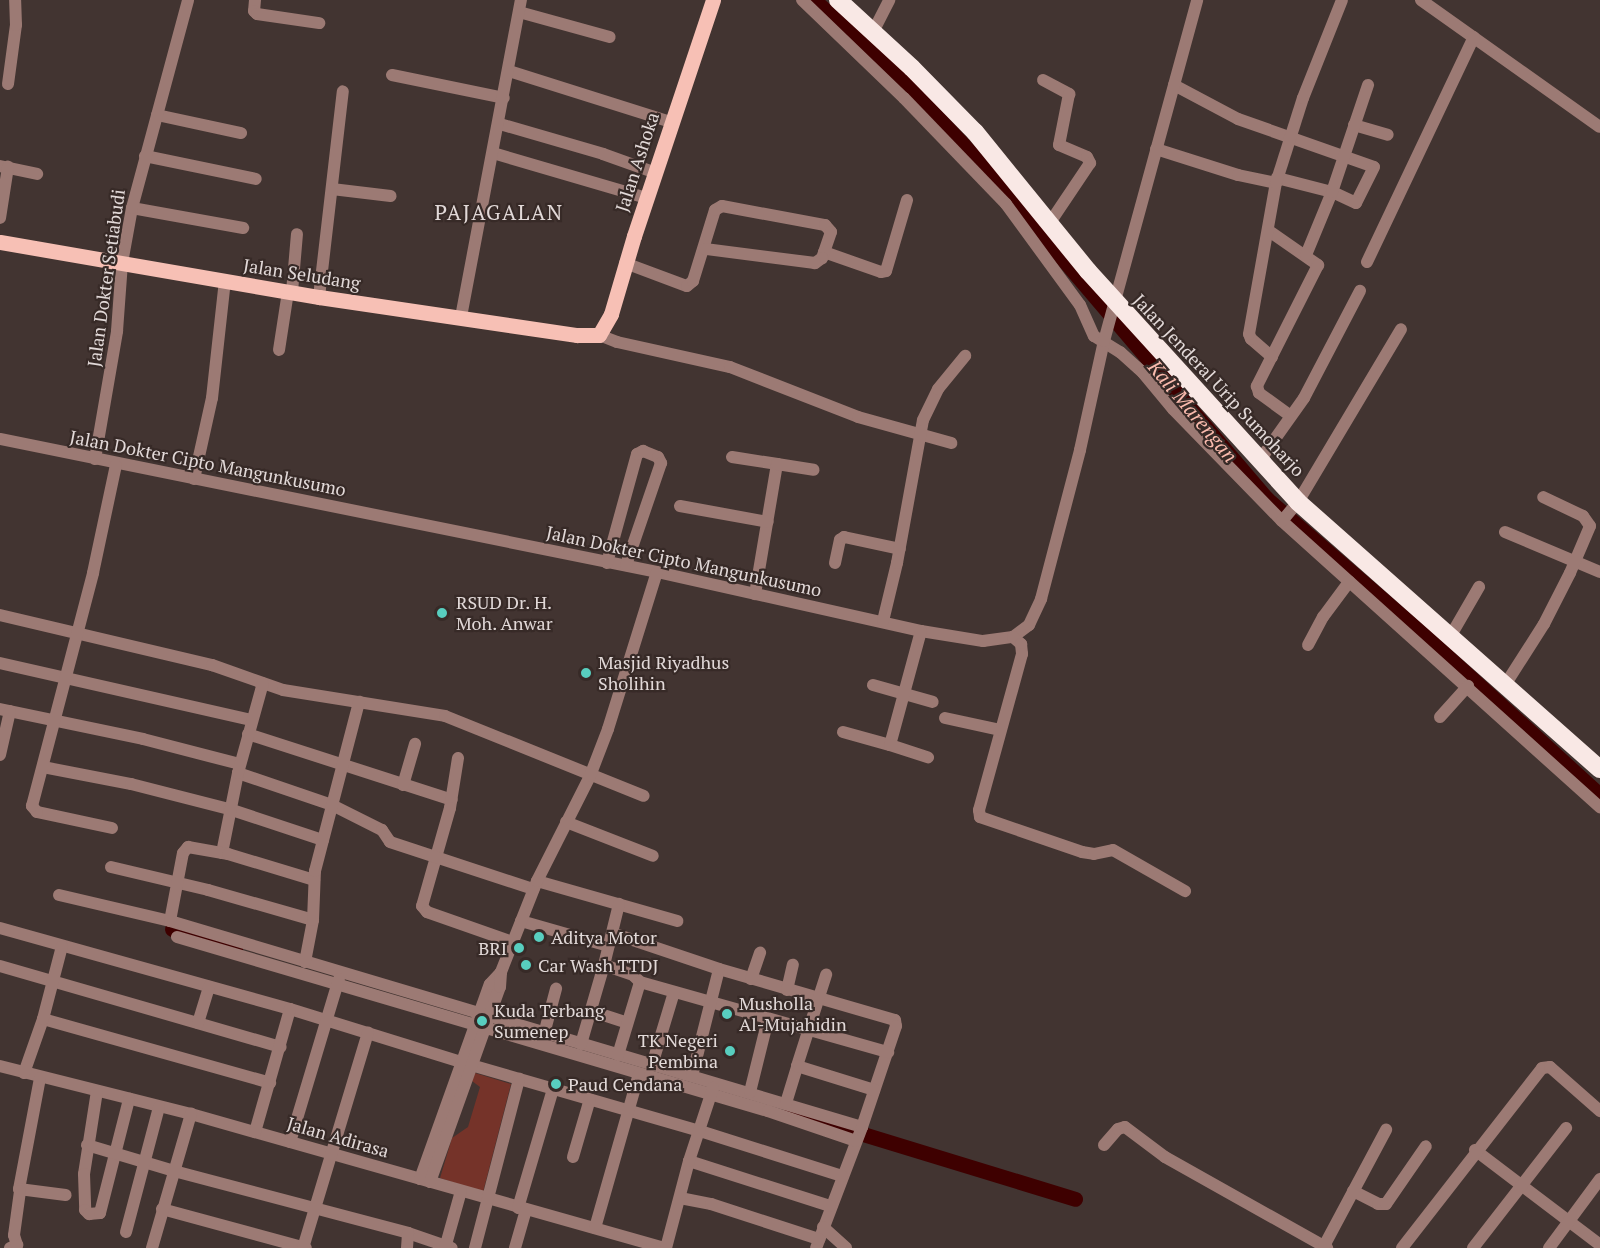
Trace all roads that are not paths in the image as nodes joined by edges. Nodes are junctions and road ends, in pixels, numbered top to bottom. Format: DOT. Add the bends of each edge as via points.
graph roads {
  1 [pos="15,0"];
  2 [pos="188,0"];
  3 [pos="255,0"];
  4 [pos="713,0"];
  5 [pos="802,0"];
  6 [pos="838,0"];
  7 [pos="889,0"];
  8 [pos="1192,0"];
  9 [pos="1197,0"];
  10 [pos="1342,0"];
  11 [pos="1421,0"];
  12 [pos="520,6"];
  13 [pos="319,23"];
  14 [pos="873,32"];
  15 [pos="610,37"];
  16 [pos="1474,37"];
  17 [pos="509,71"];
  18 [pos="392,75"];
  19 [pos="1043,80"];
  20 [pos="8,84"];
  21 [pos="1174,85"];
  22 [pos="1368,85"];
  23 [pos="343,92"];
  24 [pos="504,98"];
  25 [pos="157,115"];
  26 [pos="671,122"];
  27 [pos="500,124"];
  28 [pos="1353,125"];
  29 [pos="1600,127"];
  30 [pos="242,134"];
  31 [pos="1388,135"];
  32 [pos="1289,138"];
  33 [pos="1156,149"];
  34 [pos="494,153"];
  35 [pos="145,156"];
  36 [pos="1345,156"];
  37 [pos="4,166"];
  38 [pos="656,173"];
  39 [pos="37,174"];
  40 [pos="256,179"];
  41 [pos="1277,180"];
  42 [pos="332,189"];
  43 [pos="1332,192"];
  44 [pos="391,196"];
  45 [pos="647,198"];
  46 [pos="907,200"];
  47 [pos="132,208"];
  48 [pos="0,218"];
  49 [pos="1049,224"];
  50 [pos="243,228"];
  51 [pos="1269,231"];
  52 [pos="297,234"];
  53 [pos="0,242"];
  54 [pos="705,249"];
  55 [pos="824,252"];
  56 [pos="1306,255"];
  57 [pos="1367,262"];
  58 [pos="123,263"];
  59 [pos="625,263"];
  60 [pos="225,281"];
  61 [pos="1360,291"];
  62 [pos="290,292"];
  63 [pos="319,297"];
  64 [pos="1113,307"];
  65 [pos="461,317"];
  66 [pos="1401,329"];
  67 [pos="598,335"];
  68 [pos="1105,338"];
  69 [pos="279,350"];
  70 [pos="965,356"];
  71 [pos="1272,357"];
  72 [pos="1291,416"];
  73 [pos="920,436"];
  74 [pos="0,440"];
  75 [pos="951,443"];
  76 [pos="732,457"];
  77 [pos="95,459"];
  78 [pos="1260,460"];
  79 [pos="777,464"];
  80 [pos="116,465"];
  81 [pos="814,470"];
  82 [pos="194,479"];
  83 [pos="1543,497"];
  84 [pos="680,506"];
  85 [pos="1290,512"];
  86 [pos="768,522"];
  87 [pos="1505,532"];
  88 [pos="900,549"];
  89 [pos="607,563"];
  90 [pos="835,563"];
  91 [pos="1575,563"];
  92 [pos="626,566"];
  93 [pos="657,572"];
  94 [pos="1600,572"];
  95 [pos="1348,582"];
  96 [pos="1479,587"];
  97 [pos="755,594"];
  98 [pos="0,615"];
  99 [pos="883,621"];
  100 [pos="921,631"];
  101 [pos="77,632"];
  102 [pos="1013,637"];
  103 [pos="1450,637"];
  104 [pos="1308,645"];
  105 [pos="0,663"];
  106 [pos="64,677"];
  107 [pos="263,683"];
  108 [pos="873,685"];
  109 [pos="1505,685"];
  110 [pos="1468,686"];
  111 [pos="906,693"];
  112 [pos="359,702"];
  113 [pos="933,702"];
  114 [pos="5,710"];
  115 [pos="1440,717"];
  116 [pos="945,718"];
  117 [pos="53,720"];
  118 [pos="251,720"];
  119 [pos="1000,730"];
  120 [pos="843,732"];
  121 [pos="248,734"];
  122 [pos="415,744"];
  123 [pos="890,745"];
  124 [pos="0,755"];
  125 [pos="928,757"];
  126 [pos="458,758"];
  127 [pos="345,763"];
  128 [pos="44,766"];
  129 [pos="239,769"];
  130 [pos="1600,769"];
  131 [pos="590,776"];
  132 [pos="403,785"];
  133 [pos="644,796"];
  134 [pos="452,800"];
  135 [pos="332,805"];
  136 [pos="1600,807"];
  137 [pos="229,809"];
  138 [pos="566,822"];
  139 [pos="112,828"];
  140 [pos="323,840"];
  141 [pos="222,853"];
  142 [pos="437,856"];
  143 [pos="653,856"];
  144 [pos="111,867"];
  145 [pos="314,880"];
  146 [pos="178,883"];
  147 [pos="535,885"];
  148 [pos="1185,891"];
  149 [pos="59,895"];
  150 [pos="619,904"];
  151 [pos="313,920"];
  152 [pos="170,921"];
  153 [pos="521,921"];
  154 [pos="677,921"];
  155 [pos="0,928"];
  156 [pos="612,933"];
  157 [pos="177,937"];
  158 [pos="512,942"];
  159 [pos="62,946"];
  160 [pos="609,946"];
  161 [pos="760,953"];
  162 [pos="305,962"];
  163 [pos="604,965"];
  164 [pos="793,965"];
  165 [pos="0,966"];
  166 [pos="719,969"];
  167 [pos="826,975"];
  168 [pos="339,979"];
  169 [pos="751,979"];
  170 [pos="54,980"];
  171 [pos="640,982"];
  172 [pos="209,987"];
  173 [pos="556,989"];
  174 [pos="787,990"];
  175 [pos="674,992"];
  176 [pos="818,998"];
  177 [pos="710,1002"];
  178 [pos="290,1009"];
  179 [pos="591,1011"];
  180 [pos="43,1019"];
  181 [pos="768,1019"];
  182 [pos="327,1020"];
  183 [pos="482,1021"];
  184 [pos="198,1023"];
  185 [pos="627,1023"];
  186 [pos="808,1031"];
  187 [pos="368,1034"];
  188 [pos="544,1034"];
  189 [pos="581,1044"];
  190 [pos="281,1047"];
  191 [pos="888,1052"];
  192 [pos="618,1055"];
  193 [pos="466,1063"];
  194 [pos="652,1065"];
  195 [pos="0,1066"];
  196 [pos="797,1066"];
  197 [pos="24,1073"];
  198 [pos="639,1074"];
  199 [pos="692,1076"];
  200 [pos="40,1078"];
  201 [pos="519,1080"];
  202 [pos="270,1083"];
  203 [pos="553,1089"];
  204 [pos="713,1089"];
  205 [pos="874,1090"];
  206 [pos="97,1091"];
  207 [pos="750,1092"];
  208 [pos="129,1099"];
  209 [pos="590,1099"];
  210 [pos="786,1102"];
  211 [pos="159,1107"];
  212 [pos="627,1110"];
  213 [pos="1600,1111"];
  214 [pos="190,1114"];
  215 [pos="1566,1128"];
  216 [pos="1386,1130"];
  217 [pos="700,1131"];
  218 [pos="255,1132"];
  219 [pos="859,1133"];
  220 [pos="290,1142"];
  221 [pos="87,1145"];
  222 [pos="1104,1145"];
  223 [pos="1426,1146"];
  224 [pos="1475,1150"];
  225 [pos="115,1154"];
  226 [pos="331,1154"];
  227 [pos="573,1156"];
  228 [pos="689,1161"];
  229 [pos="144,1162"];
  230 [pos="174,1171"];
  231 [pos="842,1176"];
  232 [pos="1600,1179"];
  233 [pos="425,1181"];
  234 [pos="1521,1186"];
  235 [pos="20,1191"];
  236 [pos="461,1191"];
  237 [pos="1353,1191"];
  238 [pos="66,1195"];
  239 [pos="488,1198"];
  240 [pos="680,1198"];
  241 [pos="830,1206"];
  242 [pos="316,1208"];
  243 [pos="162,1209"];
  244 [pos="522,1209"];
  245 [pos="1569,1223"];
  246 [pos="595,1228"];
  247 [pos="126,1232"];
  248 [pos="408,1233"];
  249 [pos="819,1238"];
  250 [pos="1600,1245"];
  251 [pos="447,1247"];
  252 [pos="1325,1247"];
  253 [pos="10,1248"];
  254 [pos="152,1248"];
  255 [pos="304,1248"];
  256 [pos="407,1248"];
  257 [pos="475,1248"];
  258 [pos="515,1248"];
  259 [pos="666,1248"];
  260 [pos="846,1248"];
  261 [pos="1402,1248"];
  262 [pos="1473,1248"];
  263 [pos="1549,1248"];
  1 -- 20 [label="street" via="16,25"];
  2 -- 25 [label="street, Jalan Dokter Setiabudi"];
  3 -- 13 [label="street" via="257,14"];
  4 -- 26 [label="main road, Jalan Ashoka"];
  5 -- 68 [label="street" via="999,195 1080,305 1090,332"];
  6 -- 14 [label="highway, Jalan Jenderal Urip Sumoharjo"];
  7 -- 14 [label="street"];
  8 -- 9 [label="street"];
  9 -- 21 [label="street"];
  10 -- 32 [label="street"];
  11 -- 16 [label="street"];
  12 -- 15 [label="street"];
  12 -- 17 [label="street"];
  14 -- 49 [label="highway, Jalan Jenderal Urip Sumoharjo" via="975,132"];
  16 -- 29 [label="street"];
  16 -- 57 [label="street"];
  17 -- 24 [label="street"];
  17 -- 26 [label="street"];
  18 -- 24 [label="street"];
  19 -- 49 [label="street" via="1067,91 1070,97 1059,145 1087,157 1090,163"];
  21 -- 32 [label="street" via="1238,119"];
  21 -- 33 [label="street"];
  22 -- 28 [label="street"];
  23 -- 42 [label="street"];
  24 -- 27 [label="street"];
  25 -- 30 [label="street"];
  25 -- 35 [label="street, Jalan Dokter Setiabudi"];
  26 -- 38 [label="main road, Jalan Ashoka"];
  27 -- 34 [label="street"];
  27 -- 38 [label="street" via="603,153"];
  28 -- 31 [label="street"];
  28 -- 36 [label="street"];
  32 -- 36 [label="street"];
  32 -- 41 [label="street"];
  33 -- 41 [label="street" via="1238,175"];
  33 -- 64 [label="street"];
  34 -- 45 [label="street"];
  34 -- 65 [label="street"];
  35 -- 40 [label="street"];
  35 -- 47 [label="street, Jalan Dokter Setiabudi"];
  36 -- 43 [label="street"];
  36 -- 43 [label="street" via="1373,165 1373,170 1358,202"];
  37 -- 39 [label="street"];
  37 -- 48 [label="street"];
  38 -- 45 [label="main road, Jalan Ashoka"];
  41 -- 43 [label="street"];
  41 -- 51 [label="street"];
  42 -- 44 [label="street"];
  42 -- 63 [label="street"];
  43 -- 56 [label="street"];
  45 -- 59 [label="main road, Jalan Ashoka"];
  46 -- 55 [label="street" via="886,271"];
  47 -- 50 [label="street"];
  47 -- 58 [label="street, Jalan Dokter Setiabudi"];
  49 -- 64 [label="highway, Jalan Jenderal Urip Sumoharjo"];
  51 -- 56 [label="street"];
  51 -- 71 [label="street" via="1250,334"];
  52 -- 62 [label="street"];
  53 -- 58 [label="main road, Jalan Seludang"];
  54 -- 55 [label="street" via="815,263"];
  54 -- 55 [label="street" via="715,210 722,206 825,225 831,232"];
  54 -- 59 [label="street" via="693,281 687,286"];
  56 -- 71 [label="street" via="1317,262 1318,269"];
  58 -- 60 [label="main road, Jalan Seludang"];
  58 -- 77 [label="street, Jalan Dokter Setiabudi" via="117,331"];
  59 -- 67 [label="main road, Jalan Ashoka" via="611,314"];
  60 -- 62 [label="main road, Jalan Seludang"];
  60 -- 82 [label="street" via="212,398"];
  61 -- 72 [label="street"];
  62 -- 63 [label="main road, Jalan Seludang"];
  62 -- 69 [label="street"];
  63 -- 65 [label="main road, Jalan Seludang"];
  64 -- 68 [label="street"];
  64 -- 78 [label="highway, Jalan Jenderal Urip Sumoharjo"];
  65 -- 67 [label="main road, Jalan Seludang"];
  66 -- 85 [label="street"];
  67 -- 73 [label="street" via="730,367 858,417"];
  68 -- 85 [label="street" via="1143,373 1173,409"];
  68 -- 102 [label="street" via="1041,599 1029,625"];
  70 -- 73 [label="street" via="938,389"];
  71 -- 72 [label="street" via="1257,390"];
  72 -- 78 [label="street"];
  73 -- 75 [label="street"];
  73 -- 88 [label="street"];
  74 -- 77 [label="street, Jalan Dokter Cipto Mangunkusumo"];
  76 -- 79 [label="street"];
  77 -- 80 [label="street, Jalan Dokter Cipto Mangunkusumo"];
  78 -- 85 [label="highway, Jalan Jenderal Urip Sumoharjo"];
  79 -- 81 [label="street"];
  79 -- 86 [label="street"];
  80 -- 82 [label="street, Jalan Dokter Cipto Mangunkusumo"];
  80 -- 101 [label="street"];
  82 -- 89 [label="street, Jalan Dokter Cipto Mangunkusumo"];
  83 -- 91 [label="street" via="1590,523"];
  84 -- 86 [label="street"];
  85 -- 95 [label="street"];
  85 -- 103 [label="highway, Jalan Jenderal Urip Sumoharjo"];
  86 -- 97 [label="street"];
  87 -- 91 [label="street"];
  88 -- 90 [label="street" via="844,537"];
  88 -- 99 [label="street"];
  89 -- 92 [label="street, Jalan Dokter Cipto Mangunkusumo"];
  89 -- 92 [label="street" via="637,454 643,451 658,457 661,463"];
  91 -- 94 [label="street"];
  91 -- 109 [label="street" via="1544,624"];
  92 -- 93 [label="street, Jalan Dokter Cipto Mangunkusumo"];
  93 -- 97 [label="street, Jalan Dokter Cipto Mangunkusumo"];
  93 -- 131 [label="street"];
  95 -- 104 [label="street"];
  95 -- 110 [label="street"];
  96 -- 103 [label="street"];
  97 -- 99 [label="street, Jalan Dokter Cipto Mangunkusumo"];
  98 -- 101 [label="street"];
  99 -- 100 [label="street, Jalan Dokter Cipto Mangunkusumo"];
  100 -- 102 [label="street, Jalan Dokter Cipto Mangunkusumo" via="983,641"];
  100 -- 111 [label="street"];
  101 -- 106 [label="street"];
  101 -- 107 [label="street" via="212,665"];
  102 -- 119 [label="street" via="1021,644 1023,654"];
  103 -- 109 [label="highway, Jalan Jenderal Urip Sumoharjo"];
  105 -- 106 [label="street"];
  106 -- 117 [label="street"];
  106 -- 118 [label="street"];
  107 -- 112 [label="street"];
  107 -- 118 [label="street"];
  108 -- 111 [label="street"];
  109 -- 130 [label="highway, Jalan Jenderal Urip Sumoharjo"];
  110 -- 115 [label="street"];
  110 -- 136 [label="street"];
  111 -- 113 [label="street"];
  111 -- 123 [label="street"];
  112 -- 127 [label="street"];
  112 -- 131 [label="street" via="445,716"];
  114 -- 117 [label="street"];
  114 -- 124 [label="street"];
  116 -- 119 [label="street"];
  117 -- 128 [label="street"];
  117 -- 129 [label="street"];
  118 -- 121 [label="street"];
  119 -- 148 [label="street" via="980,817 1082,852 1113,850"];
  120 -- 123 [label="street"];
  121 -- 127 [label="street"];
  121 -- 129 [label="street"];
  122 -- 132 [label="street"];
  123 -- 125 [label="street"];
  126 -- 134 [label="street"];
  127 -- 132 [label="street"];
  127 -- 135 [label="street"];
  128 -- 137 [label="street"];
  128 -- 139 [label="street" via="34,810"];
  129 -- 135 [label="street"];
  129 -- 137 [label="street"];
  131 -- 133 [label="street"];
  131 -- 138 [label="street"];
  132 -- 134 [label="street"];
  134 -- 142 [label="street"];
  135 -- 140 [label="street"];
  135 -- 142 [label="street" via="382,830 390,842"];
  137 -- 140 [label="street"];
  137 -- 141 [label="street"];
  138 -- 143 [label="street"];
  138 -- 147 [label="street"];
  140 -- 145 [label="street"];
  141 -- 145 [label="street"];
  141 -- 146 [label="street" via="188,847 183,853"];
  142 -- 147 [label="street"];
  142 -- 158 [label="street" via="422,902 424,910"];
  144 -- 146 [label="street"];
  145 -- 151 [label="street"];
  146 -- 151 [label="street"];
  146 -- 152 [label="street"];
  147 -- 150 [label="street"];
  147 -- 153 [label="street"];
  149 -- 152 [label="street"];
  150 -- 154 [label="street"];
  150 -- 156 [label="street"];
  151 -- 162 [label="street"];
  152 -- 162 [label="street"];
  153 -- 158 [label="street"];
  153 -- 160 [label="street"];
  155 -- 159 [label="street"];
  156 -- 160 [label="street"];
  156 -- 166 [label="street"];
  157 -- 168 [label="street"];
  158 -- 183 [label="street" via="500,987"];
  159 -- 170 [label="street"];
  159 -- 172 [label="street"];
  160 -- 163 [label="street"];
  161 -- 169 [label="street"];
  162 -- 168 [label="street"];
  163 -- 171 [label="street" via="633,975"];
  163 -- 179 [label="street"];
  164 -- 174 [label="street"];
  165 -- 170 [label="street"];
  166 -- 169 [label="street"];
  166 -- 177 [label="street"];
  167 -- 176 [label="street"];
  168 -- 182 [label="street"];
  168 -- 183 [label="street"];
  169 -- 174 [label="street"];
  170 -- 180 [label="street"];
  170 -- 184 [label="street"];
  171 -- 175 [label="street"];
  171 -- 185 [label="street"];
  172 -- 178 [label="street"];
  172 -- 184 [label="street"];
  173 -- 188 [label="street"];
  174 -- 176 [label="street"];
  175 -- 177 [label="street"];
  175 -- 194 [label="street"];
  176 -- 186 [label="street"];
  176 -- 191 [label="street" via="895,1020"];
  177 -- 181 [label="street"];
  177 -- 199 [label="street"];
  178 -- 182 [label="street"];
  178 -- 190 [label="street"];
  179 -- 185 [label="street"];
  179 -- 189 [label="street"];
  180 -- 197 [label="street"];
  180 -- 202 [label="street"];
  181 -- 186 [label="street"];
  181 -- 207 [label="street"];
  182 -- 187 [label="street"];
  182 -- 220 [label="street"];
  183 -- 188 [label="street"];
  183 -- 193 [label="street"];
  183 -- 198 [label="street"];
  184 -- 190 [label="street"];
  185 -- 192 [label="street"];
  186 -- 191 [label="street"];
  186 -- 196 [label="street"];
  187 -- 193 [label="street"];
  187 -- 226 [label="street"];
  188 -- 189 [label="street"];
  189 -- 192 [label="street"];
  190 -- 202 [label="street"];
  191 -- 205 [label="street"];
  192 -- 194 [label="street"];
  193 -- 201 [label="street"];
  193 -- 233 [label="street"];
  194 -- 199 [label="street"];
  195 -- 197 [label="street, Jalan Adirasa"];
  196 -- 205 [label="street"];
  196 -- 210 [label="street"];
  197 -- 200 [label="street, Jalan Adirasa"];
  198 -- 204 [label="street"];
  198 -- 212 [label="street"];
  199 -- 204 [label="street"];
  200 -- 206 [label="street, Jalan Adirasa"];
  200 -- 235 [label="street"];
  201 -- 203 [label="street"];
  201 -- 239 [label="street"];
  202 -- 218 [label="street"];
  203 -- 209 [label="street"];
  203 -- 244 [label="street"];
  204 -- 207 [label="street"];
  204 -- 217 [label="street"];
  204 -- 219 [label="street"];
  205 -- 219 [label="street"];
  206 -- 208 [label="street, Jalan Adirasa"];
  206 -- 221 [label="street"];
  207 -- 210 [label="street"];
  208 -- 211 [label="street, Jalan Adirasa"];
  208 -- 225 [label="street"];
  209 -- 212 [label="street"];
  209 -- 227 [label="street"];
  210 -- 219 [label="street"];
  211 -- 214 [label="street, Jalan Adirasa"];
  211 -- 229 [label="street"];
  212 -- 217 [label="street"];
  212 -- 246 [label="street"];
  213 -- 224 [label="street" via="1544,1066"];
  214 -- 218 [label="street, Jalan Adirasa"];
  214 -- 230 [label="street"];
  215 -- 234 [label="street"];
  216 -- 237 [label="street"];
  217 -- 228 [label="street"];
  217 -- 231 [label="street"];
  218 -- 220 [label="street, Jalan Adirasa"];
  219 -- 231 [label="street"];
  220 -- 226 [label="street, Jalan Adirasa"];
  221 -- 225 [label="street"];
  221 -- 225 [label="street" via="84,1197 89,1214 100,1213"];
  222 -- 252 [label="street" via="1118,1129 1125,1127 1165,1157"];
  223 -- 237 [label="street" via="1386,1204"];
  224 -- 234 [label="street"];
  224 -- 261 [label="street"];
  225 -- 229 [label="street"];
  226 -- 233 [label="street, Jalan Adirasa"];
  226 -- 242 [label="street"];
  228 -- 240 [label="street"];
  228 -- 241 [label="street"];
  229 -- 230 [label="street"];
  229 -- 247 [label="street"];
  230 -- 242 [label="street"];
  230 -- 243 [label="street"];
  231 -- 241 [label="street"];
  232 -- 245 [label="street"];
  233 -- 236 [label="street, Jalan Adirasa"];
  234 -- 245 [label="street"];
  234 -- 262 [label="street"];
  235 -- 238 [label="street"];
  235 -- 253 [label="street" via="14,1235 17,1245"];
  236 -- 239 [label="street, Jalan Adirasa"];
  236 -- 251 [label="street"];
  237 -- 252 [label="street"];
  239 -- 244 [label="street, Jalan Adirasa"];
  239 -- 257 [label="street"];
  240 -- 249 [label="street"];
  240 -- 259 [label="street"];
  241 -- 249 [label="street"];
  242 -- 248 [label="street"];
  242 -- 255 [label="street"];
  243 -- 254 [label="street"];
  243 -- 255 [label="street"];
  244 -- 246 [label="street, Jalan Adirasa"];
  244 -- 258 [label="street"];
  245 -- 250 [label="street"];
  245 -- 263 [label="street"];
  246 -- 259 [label="street, Jalan Adirasa"];
  248 -- 251 [label="street"];
  248 -- 256 [label="street"];
  249 -- 260 [label="street"];
}
